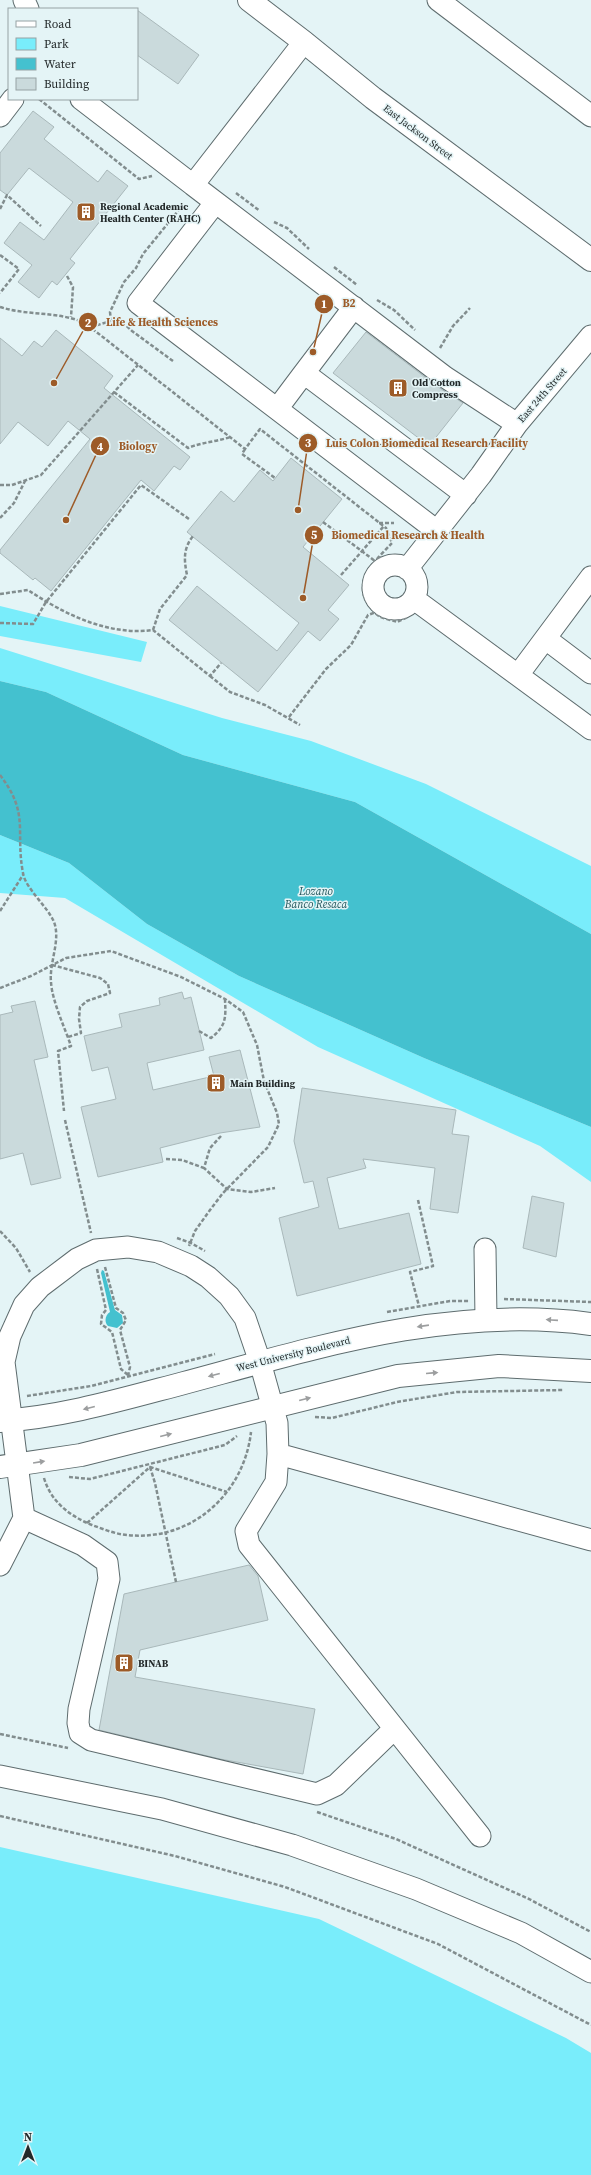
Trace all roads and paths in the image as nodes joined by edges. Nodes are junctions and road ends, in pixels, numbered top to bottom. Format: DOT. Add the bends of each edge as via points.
graph roads {
  1 [pos="248,0"];
  2 [pos="438,0"];
  3 [pos="304,42"];
  4 [pos="12,100"];
  5 [pos="40,100"];
  6 [pos="82,100"];
  7 [pos="0,116"];
  8 [pos="591,116"];
  9 [pos="169,166"];
  10 [pos="193,185"];
  11 [pos="232,190"];
  12 [pos="0,200"];
  13 [pos="215,203"];
  14 [pos="4,204"];
  15 [pos="0,209"];
  16 [pos="263,214"];
  17 [pos="268,218"];
  18 [pos="41,226"];
  19 [pos="310,250"];
  20 [pos="0,255"];
  21 [pos="591,260"];
  22 [pos="330,265"];
  23 [pos="67,276"];
  24 [pos="359,287"];
  25 [pos="0,293"];
  26 [pos="373,298"];
  27 [pos="0,307"];
  28 [pos="354,308"];
  29 [pos="470,308"];
  30 [pos="71,317"];
  31 [pos="111,321"];
  32 [pos="90,327"];
  33 [pos="419,333"];
  34 [pos="591,336"];
  35 [pos="434,345"];
  36 [pos="440,348"];
  37 [pos="444,352"];
  38 [pos="138,365"];
  39 [pos="304,374"];
  40 [pos="114,392"];
  41 [pos="277,410"];
  42 [pos="517,424"];
  43 [pos="230,437"];
  44 [pos="245,449"];
  45 [pos="275,478"];
  46 [pos="24,481"];
  47 [pos="0,485"];
  48 [pos="466,495"];
  49 [pos="0,518"];
  50 [pos="189,519"];
  51 [pos="323,522"];
  52 [pos="379,523"];
  53 [pos="384,526"];
  54 [pos="400,526"];
  55 [pos="437,532"];
  56 [pos="193,536"];
  57 [pos="362,552"];
  58 [pos="378,558"];
  59 [pos="375,561"];
  60 [pos="402,562"];
  61 [pos="341,575"];
  62 [pos="591,577"];
  63 [pos="0,594"];
  64 [pos="46,602"];
  65 [pos="411,608"];
  66 [pos="376,612"];
  67 [pos="0,623"];
  68 [pos="153,630"];
  69 [pos="546,638"];
  70 [pos="221,663"];
  71 [pos="591,673"];
  72 [pos="518,675"];
  73 [pos="210,676"];
  74 [pos="289,717"];
  75 [pos="300,725"];
  76 [pos="591,730"];
  77 [pos="0,775"];
  78 [pos="23,875"];
  79 [pos="0,911"];
  80 [pos="52,965"];
  81 [pos="0,988"];
  82 [pos="225,999"];
  83 [pos="199,1031"];
  84 [pos="68,1037"];
  85 [pos="64,1111"];
  86 [pos="65,1120"];
  87 [pos="222,1136"];
  88 [pos="166,1159"];
  89 [pos="204,1168"];
  90 [pos="276,1188"];
  91 [pos="227,1189"];
  92 [pos="418,1200"];
  93 [pos="0,1231"];
  94 [pos="486,1249"];
  95 [pos="98,1256"];
  96 [pos="180,1260"];
  97 [pos="40,1288"];
  98 [pos="419,1306"];
  99 [pos="486,1319"];
  100 [pos="591,1324"];
  101 [pos="260,1362"];
  102 [pos="591,1371"];
  103 [pos="273,1407"];
  104 [pos="6,1420"];
  105 [pos="251,1429"];
  106 [pos="278,1454"];
  107 [pos="8,1466"];
  108 [pos="150,1466"];
  109 [pos="44,1477"];
  110 [pos="227,1492"];
  111 [pos="24,1518"];
  112 [pos="87,1523"];
  113 [pos="166,1532"];
  114 [pos="591,1540"];
  115 [pos="0,1565"];
  116 [pos="176,1582"];
  117 [pos="394,1729"];
  118 [pos="0,1734"];
  119 [pos="73,1749"];
  120 [pos="0,1776"];
  121 [pos="310,1810"];
  122 [pos="0,1816"];
  123 [pos="480,1836"];
  124 [pos="591,1932"];
  125 [pos="591,1972"];
  126 [pos="591,2025"];
  1 -- 3 [label="main road, East Jackson Street"];
  2 -- 8 [label="street"];
  3 -- 10 [label="street"];
  3 -- 21 [label="main road, East Jackson Street" via="373,98"];
  4 -- 7 [label="street"];
  5 -- 9 [label="path" via="139,179 154,175"];
  6 -- 9 [label="street"];
  9 -- 10 [label="street"];
  10 -- 13 [label="street"];
  11 -- 16 [label="path"];
  12 -- 14 [label="path"];
  13 -- 28 [label="street"];
  13 -- 41 [label="street" via="138,303"];
  14 -- 15 [label="path"];
  14 -- 18 [label="path" via="7,195"];
  17 -- 19 [label="path" via="287,228"];
  20 -- 25 [label="path" via="19,269"];
  22 -- 24 [label="path"];
  23 -- 30 [label="path" via="73,288"];
  26 -- 33 [label="path" via="394,310"];
  27 -- 30 [label="path" via="40,315"];
  28 -- 39 [label="street"];
  28 -- 42 [label="street" via="445,377"];
  29 -- 36 [label="path" via="453,326"];
  30 -- 32 [label="path"];
  31 -- 32 [label="path"];
  32 -- 38 [label="path"];
  34 -- 42 [label="street, East 24th Street"];
  35 -- 36 [label="path"];
  36 -- 37 [label="path"];
  38 -- 40 [label="path"];
  38 -- 43 [label="path"];
  39 -- 41 [label="street"];
  39 -- 48 [label="street"];
  40 -- 43 [label="path" via="188,448"];
  40 -- 46 [label="path" via="41,475"];
  41 -- 55 [label="street"];
  42 -- 48 [label="street, East 24th Street"];
  43 -- 44 [label="path"];
  44 -- 45 [label="path" via="242,454"];
  44 -- 52 [label="path" via="260,430"];
  46 -- 47 [label="path"];
  46 -- 49 [label="path" via="14,503"];
  48 -- 55 [label="street, East 24th Street"];
  50 -- 64 [label="path" via="141,486"];
  51 -- 57 [label="path"];
  52 -- 53 [label="path"];
  52 -- 54 [label="path" via="391,521"];
  53 -- 57 [label="path"];
  53 -- 58 [label="path" via="392,542"];
  55 -- 60 [label="street, East 24th Street"];
  56 -- 68 [label="path" via="183,558 187,575 160,608"];
  57 -- 59 [label="path"];
  57 -- 61 [label="path"];
  58 -- 59 [label="path"];
  58 -- 60 [label="path"];
  59 -- 66 [label="path" via="365,576 362,587 365,601"];
  60 -- 65 [label="street" via="417,583"];
  60 -- 65 [label="street" via="381,569 373,581 372,588 377,601 389,609"];
  62 -- 69 [label="street"];
  63 -- 64 [label="path" via="28,590"];
  64 -- 67 [label="path" via="33,624"];
  64 -- 68 [label="path" via="100,626 138,632"];
  65 -- 66 [label="path" via="397,622 379,616"];
  65 -- 72 [label="street"];
  66 -- 74 [label="path" via="368,615 351,645 326,669"];
  68 -- 73 [label="path"];
  69 -- 71 [label="street"];
  69 -- 72 [label="street"];
  70 -- 73 [label="path"];
  72 -- 76 [label="street"];
  73 -- 74 [label="path" via="230,692"];
  74 -- 75 [label="path"];
  77 -- 78 [label="path" via="12,790 20,812"];
  78 -- 79 [label="path"];
  78 -- 80 [label="path" via="54,921 56,933"];
  80 -- 81 [label="path"];
  80 -- 82 [label="path" via="66,958 111,951 181,977"];
  80 -- 84 [label="path" via="52,992"];
  80 -- 84 [label="path" via="100,978 108,984 110,993 87,1001 80,1007 81,1034"];
  82 -- 83 [label="path" via="226,1016 222,1030 212,1038"];
  82 -- 91 [label="path" via="243,1012 250,1026 257,1045 264,1081 279,1124 268,1147"];
  84 -- 85 [label="path" via="71,1046 58,1051"];
  86 -- 95 [label="path"];
  87 -- 89 [label="path" via="210,1148"];
  88 -- 89 [label="path" via="182,1160"];
  89 -- 91 [label="path"];
  90 -- 91 [label="path" via="251,1192"];
  91 -- 96 [label="path" via="195,1231"];
  92 -- 98 [label="path" via="433,1266 410,1272"];
  93 -- 97 [label="path" via="16,1248"];
  94 -- 99 [label="street"];
  95 -- 95 [label="path" via="97,1268 106,1310 102,1315 101,1324 112,1332 121,1369 128,1376 130,1367 120,1330 126,1320 124,1314 116,1308 106,1268"];
  95 -- 96 [label="street" via="128,1247 158,1252"];
  95 -- 97 [label="street" via="77,1259"];
  96 -- 101 [label="street" via="208,1277 229,1296 244,1318"];
  97 -- 104 [label="street" via="24,1305 10,1336 4,1362"];
  100 -- 99 [label="main road, West University Boulevard, one-way" via="533,1319"];
  99 -- 101 [label="main road, West University Boulevard, one-way" via="375,1333"];
  101 -- 103 [label="street"];
  101 -- 104 [label="main road, West University Boulevard, one-way" via="73,1412"];
  103 -- 102 [label="main road, one-way" via="398,1376 500,1366"];
  103 -- 106 [label="street" via="277,1423"];
  107 -- 103 [label="main road, one-way" via="81,1455"];
  104 -- 107 [label="street"];
  105 -- 110 [label="path" via="249,1447 242,1468"];
  106 -- 114 [label="street"];
  106 -- 117 [label="street" via="276,1482 246,1531 249,1545"];
  107 -- 111 [label="street"];
  108 -- 110 [label="path"];
  108 -- 112 [label="path"];
  108 -- 113 [label="path"];
  109 -- 112 [label="path" via="46,1485 60,1505"];
  110 -- 113 [label="path" via="221,1501 205,1514"];
  111 -- 115 [label="street"];
  111 -- 117 [label="street" via="83,1545 107,1562 109,1578 78,1723 80,1733 91,1740 317,1794 336,1785"];
  112 -- 113 [label="path" via="126,1535 142,1536"];
  113 -- 116 [label="path"];
  117 -- 123 [label="street"];
  118 -- 119 [label="path"];
  120 -- 125 [label="street" via="162,1809 292,1845 416,1889 514,1930"];
  121 -- 124 [label="path" via="396,1839 528,1898"];
  122 -- 126 [label="path" via="175,1856 285,1887 438,1944"];
}
